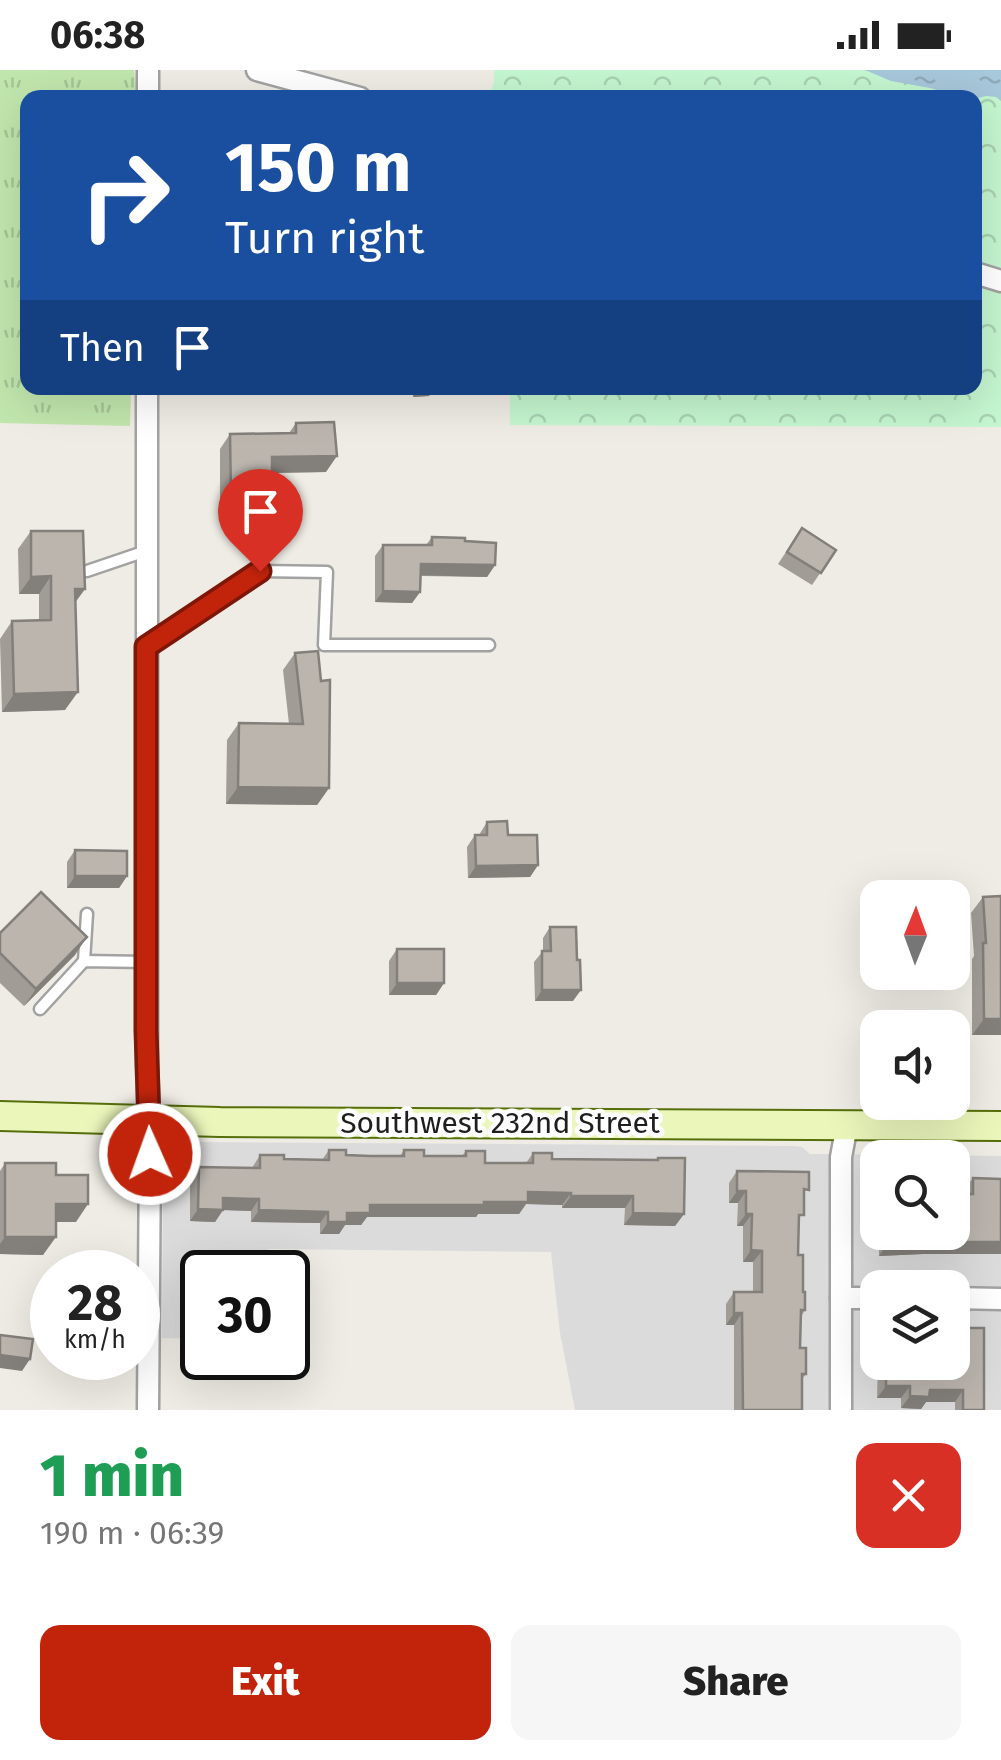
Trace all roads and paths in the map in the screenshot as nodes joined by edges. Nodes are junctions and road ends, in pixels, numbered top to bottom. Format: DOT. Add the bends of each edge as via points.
graph roads {
  1 [pos="257,70"];
  2 [pos="325,80"];
  3 [pos="147,395"];
  4 [pos="146,551"];
  5 [pos="88,571"];
  6 [pos="489,645"];
  7 [pos="146,647"];
  8 [pos="86,914"];
  9 [pos="84,961"];
  10 [pos="146,962"];
  11 [pos="40,1010"];
  12 [pos="0,1116"];
  13 [pos="148,1119"];
  14 [pos="848,1124"];
  15 [pos="1001,1126"];
  16 [pos="841,1298"];
  17 [pos="860,1298"];
  18 [pos="970,1298"];
  19 [pos="1001,1299"];
  20 [pos="148,1410"];
  21 [pos="840,1410"];
  1 -- 2 [label="street"];
  3 -- 4 [label="street"];
  4 -- 5 [label="lane"];
  4 -- 7 [label="street"];
  6 -- 7 [label="lane" via="324,645 327,572 260,571"];
  7 -- 10 [label="street"];
  8 -- 9 [label="lane"];
  9 -- 10 [label="lane"];
  9 -- 11 [label="lane"];
  10 -- 13 [label="street"];
  12 -- 13 [label="street, Southwest 232nd Street"];
  13 -- 14 [label="street, Southwest 232nd Street"];
  13 -- 20 [label="street"];
  14 -- 15 [label="street, Southwest 232nd Street"];
  14 -- 16 [label="street" via="841,1157"];
  16 -- 17 [label="street"];
  16 -- 21 [label="street"];
  18 -- 19 [label="street"];
}
